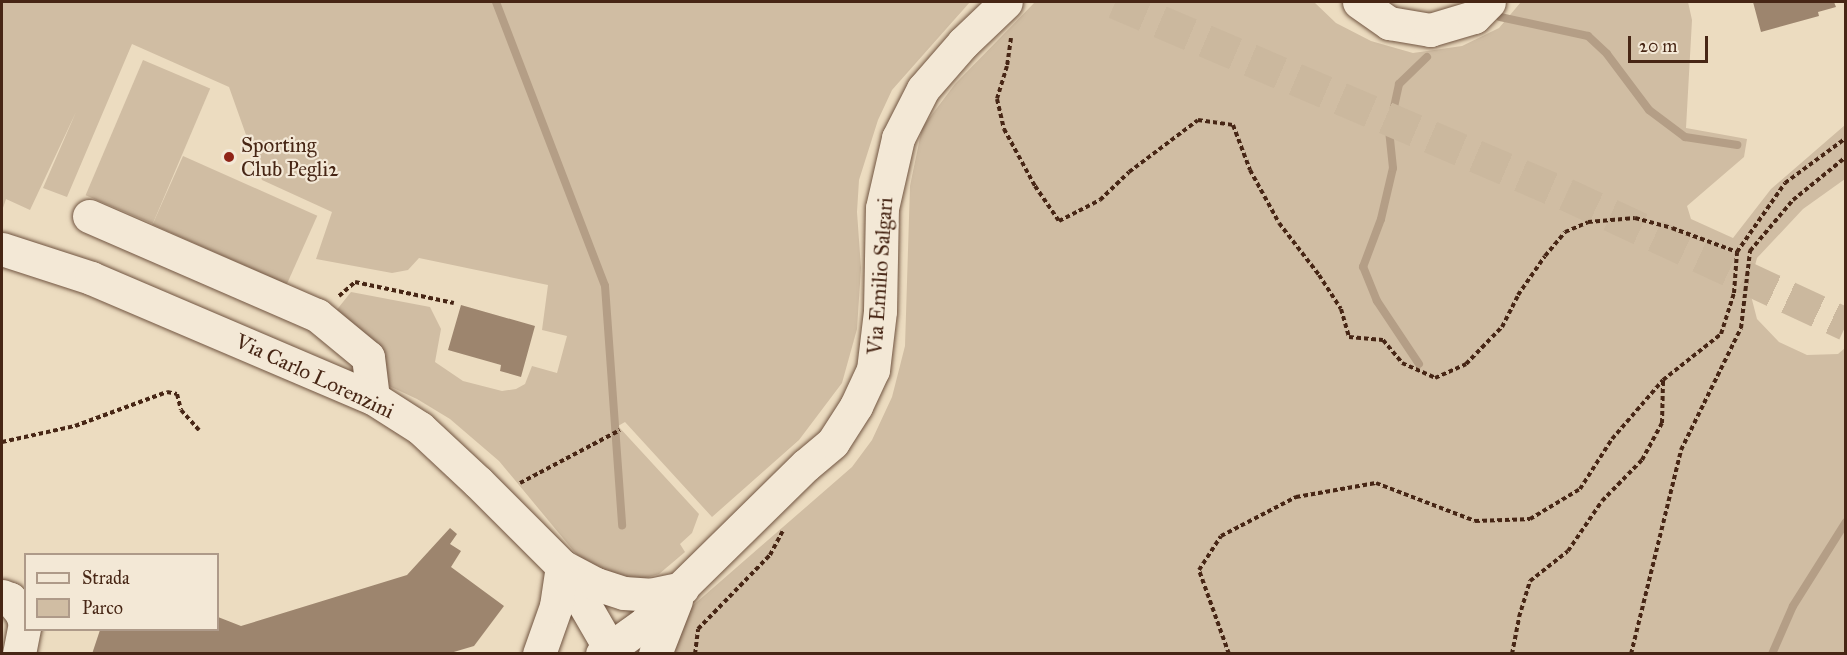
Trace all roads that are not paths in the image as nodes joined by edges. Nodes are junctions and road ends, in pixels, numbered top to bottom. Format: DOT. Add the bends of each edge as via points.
graph roads {
  1 [pos="1006,2"];
  2 [pos="1359,2"];
  3 [pos="1489,2"];
  4 [pos="89,216"];
  5 [pos="2,249"];
  6 [pos="373,398"];
  7 [pos="562,566"];
  8 [pos="682,588"];
  9 [pos="2,596"];
  10 [pos="24,620"];
  11 [pos="24,628"];
  12 [pos="609,652"];
  13 [pos="19,654"];
  14 [pos="539,654"];
  15 [pos="655,654"];
  1 -- 8 [label="street, Via Emilio Salgari" via="923,89 898,138 882,208 880,310 873,370 856,406 833,442"];
  2 -- 3 [label="street" via="1389,23 1430,30 1474,17"];
  4 -- 6 [label="street" via="317,315 368,357"];
  5 -- 6 [label="street, Via Carlo Lorenzini" via="91,278"];
  6 -- 7 [label="street, Via Carlo Lorenzini" via="420,428"];
  7 -- 8 [label="street" via="624,593 650,595"];
  7 -- 12 [label="street, Via Carlo Lorenzini"];
  7 -- 14 [label="street" via="556,606"];
  8 -- 12 [label="street, Via Emilio Salgari"];
  8 -- 15 [label="street, Via Emilio Salgari"];
  9 -- 10 [label="street" via="10,599"];
  11 -- 13 [label="street"];
}
